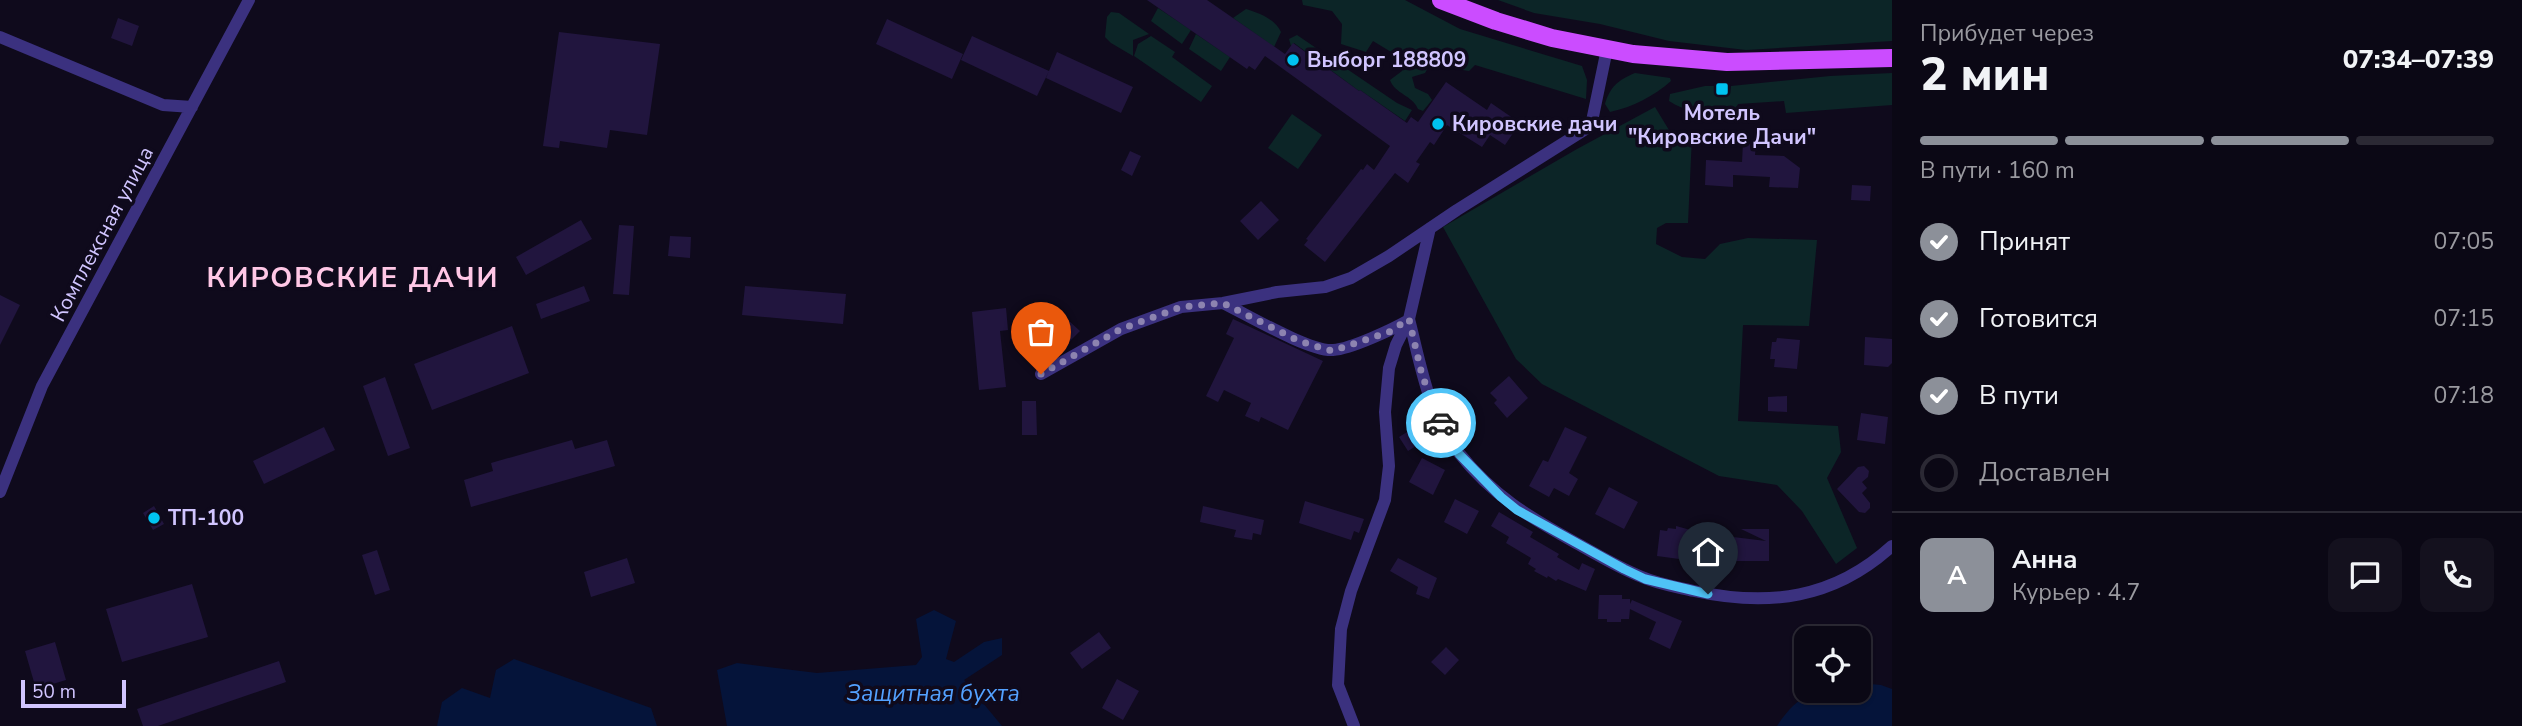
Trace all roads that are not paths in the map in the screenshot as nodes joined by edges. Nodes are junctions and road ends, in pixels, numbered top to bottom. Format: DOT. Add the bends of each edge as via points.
graph roads {
  1 [pos="249,0"];
  2 [pos="1441,0"];
  3 [pos="4,42"];
  4 [pos="1607,49"];
  5 [pos="1892,58"];
  6 [pos="192,107"];
  7 [pos="1430,228"];
  8 [pos="1223,303"];
  9 [pos="1409,319"];
  10 [pos="1041,374"];
  11 [pos="0,492"];
  12 [pos="1892,545"];
  13 [pos="1354,726"];
  1 -- 6 [label="street, Комплексная улица"];
  2 -- 4 [label="main road" via="1507,25"];
  3 -- 6 [label="street" via="163,104"];
  4 -- 5 [label="main road" via="1727,62"];
  4 -- 7 [label="street" via="1589,127"];
  6 -- 11 [label="street, Комплексная улица" via="42,386"];
  7 -- 8 [label="street" via="1350,278 1325,287"];
  7 -- 9 [label="street"];
  8 -- 9 [label="street" via="1299,341 1332,351 1389,332"];
  8 -- 10 [label="street" via="1181,307 1121,329"];
  9 -- 12 [label="street" via="1427,394 1459,454 1517,510 1645,579 1737,598 1770,599 1838,583"];
  9 -- 13 [label="street" via="1389,368 1385,500 1341,629 1338,685"];
}
